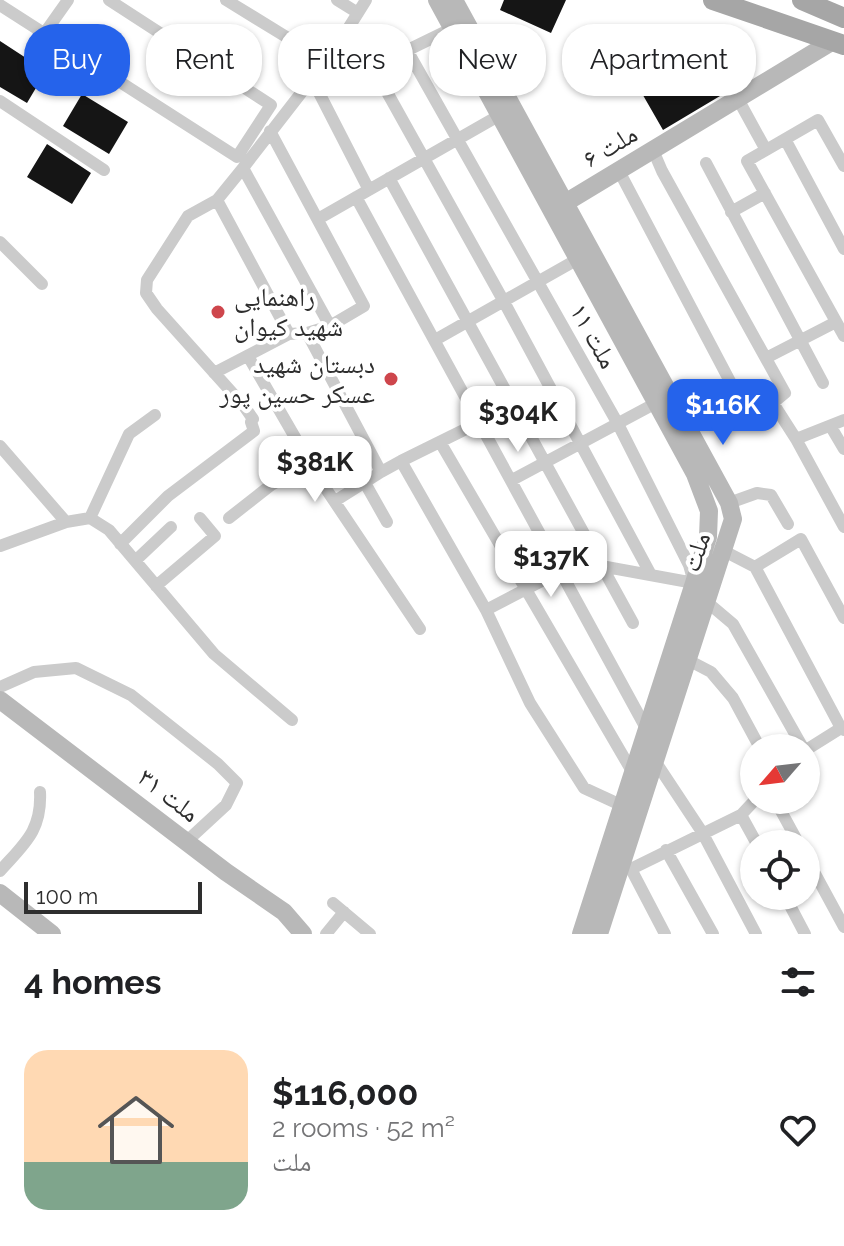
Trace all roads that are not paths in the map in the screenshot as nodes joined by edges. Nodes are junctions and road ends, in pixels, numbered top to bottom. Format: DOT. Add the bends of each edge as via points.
graph roads {
  1 [pos="68,0"];
  2 [pos="109,0"];
  3 [pos="226,0"];
  4 [pos="337,0"];
  5 [pos="366,0"];
  6 [pos="437,0"];
  7 [pos="454,0"];
  8 [pos="803,0"];
  9 [pos="715,1"];
  10 [pos="0,5"];
  11 [pos="358,13"];
  12 [pos="844,17"];
  13 [pos="29,24"];
  14 [pos="51,24"];
  15 [pos="350,24"];
  16 [pos="451,24"];
  17 [pos="278,32"];
  18 [pos="838,43"];
  19 [pos="413,61"];
  20 [pos="130,89"];
  21 [pos="298,96"];
  22 [pos="321,96"];
  23 [pos="389,96"];
  24 [pos="490,96"];
  25 [pos="738,99"];
  26 [pos="0,101"];
  27 [pos="500,115"];
  28 [pos="270,131"];
  29 [pos="456,139"];
  30 [pos="785,139"];
  31 [pos="653,150"];
  32 [pos="766,150"];
  33 [pos="423,157"];
  34 [pos="706,163"];
  35 [pos="844,166"];
  36 [pos="243,168"];
  37 [pos="104,170"];
  38 [pos="619,171"];
  39 [pos="389,178"];
  40 [pos="369,190"];
  41 [pos="765,193"];
  42 [pos="356,197"];
  43 [pos="217,200"];
  44 [pos="565,203"];
  45 [pos="731,212"];
  46 [pos="318,219"];
  47 [pos="0,242"];
  48 [pos="844,249"];
  49 [pos="578,259"];
  50 [pos="538,282"];
  51 [pos="42,284"];
  52 [pos="503,300"];
  53 [pos="468,320"];
  54 [pos="836,322"];
  55 [pos="330,326"];
  56 [pos="307,333"];
  57 [pos="289,334"];
  58 [pos="844,336"];
  59 [pos="435,340"];
  60 [pos="800,340"];
  61 [pos="248,356"];
  62 [pos="766,358"];
  63 [pos="214,373"];
  64 [pos="823,383"];
  65 [pos="656,403"];
  66 [pos="773,403"];
  67 [pos="743,406"];
  68 [pos="679,411"];
  69 [pos="155,415"];
  70 [pos="844,420"];
  71 [pos="480,422"];
  72 [pos="618,424"];
  73 [pos="831,427"];
  74 [pos="796,439"];
  75 [pos="440,442"];
  76 [pos="580,444"];
  77 [pos="0,446"];
  78 [pos="844,449"];
  79 [pos="401,461"];
  80 [pos="546,462"];
  81 [pos="310,464"];
  82 [pos="381,472"];
  83 [pos="512,480"];
  84 [pos="365,483"];
  85 [pos="335,501"];
  86 [pos="729,503"];
  87 [pos="90,518"];
  88 [pos="200,518"];
  89 [pos="229,518"];
  90 [pos="66,522"];
  91 [pos="387,522"];
  92 [pos="788,524"];
  93 [pos="171,527"];
  94 [pos="844,527"];
  95 [pos="120,544"];
  96 [pos="0,546"];
  97 [pos="724,551"];
  98 [pos="135,561"];
  99 [pos="601,566"];
  100 [pos="755,567"];
  101 [pos="561,571"];
  102 [pos="650,573"];
  103 [pos="156,586"];
  104 [pos="524,589"];
  105 [pos="704,592"];
  106 [pos="486,610"];
  107 [pos="844,618"];
  108 [pos="633,623"];
  109 [pos="420,629"];
  110 [pos="688,660"];
  111 [pos="0,687"];
  112 [pos="0,700"];
  113 [pos="844,703"];
  114 [pos="831,711"];
  115 [pos="292,720"];
  116 [pos="842,729"];
  117 [pos="647,730"];
  118 [pos="752,734"];
  119 [pos="795,734"];
  120 [pos="820,741"];
  121 [pos="655,761"];
  122 [pos="633,773"];
  123 [pos="40,792"];
  124 [pos="623,806"];
  125 [pos="741,815"];
  126 [pos="749,830"];
  127 [pos="702,832"];
  128 [pos="187,841"];
  129 [pos="666,850"];
  130 [pos="619,864"];
  131 [pos="0,871"];
  132 [pos="820,883"];
  133 [pos="0,893"];
  134 [pos="333,903"];
  135 [pos="792,910"];
  136 [pos="344,912"];
  137 [pos="844,927"];
  138 [pos="52,934"];
  139 [pos="303,934"];
  140 [pos="326,934"];
  141 [pos="370,934"];
  142 [pos="581,934"];
  143 [pos="599,934"];
  144 [pos="665,934"];
  145 [pos="713,934"];
  146 [pos="756,934"];
  147 [pos="805,934"];
  1 -- 14 [label="street"];
  2 -- 20 [label="street" via="271,105 237,157"];
  3 -- 17 [label="street"];
  4 -- 11 [label="street"];
  5 -- 11 [label="street"];
  6 -- 16 [label="main road, ملت"];
  7 -- 44 [label="main road, ملت"];
  8 -- 12 [label="main road"];
  9 -- 18 [label="main road"];
  10 -- 13 [label="street"];
  11 -- 15 [label="street"];
  18 -- 25 [label="main road, ملت ۶"];
  19 -- 29 [label="street, ملت ۱۱"];
  21 -- 28 [label="street"];
  22 -- 40 [label="street"];
  23 -- 33 [label="street"];
  24 -- 27 [label="main road, ملت"];
  25 -- 31 [label="main road, ملت ۶"];
  25 -- 32 [label="street"];
  26 -- 37 [label="street"];
  27 -- 29 [label="street"];
  27 -- 49 [label="main road, ملت"];
  28 -- 36 [label="street"];
  28 -- 46 [label="street"];
  29 -- 33 [label="street"];
  29 -- 50 [label="street, ملت ۱۱"];
  30 -- 32 [label="street"];
  30 -- 35 [label="street" via="818,120"];
  30 -- 48 [label="street"];
  31 -- 38 [label="main road, ملت ۶"];
  31 -- 62 [label="street"];
  32 -- 41 [label="street" via="747,161"];
  33 -- 39 [label="street"];
  33 -- 52 [label="street"];
  34 -- 45 [label="street"];
  36 -- 43 [label="street"];
  36 -- 55 [label="street"];
  38 -- 44 [label="main road, ملت ۶"];
  38 -- 67 [label="street"];
  39 -- 40 [label="street"];
  39 -- 53 [label="street"];
  40 -- 42 [label="street"];
  41 -- 45 [label="street"];
  41 -- 54 [label="street"];
  42 -- 46 [label="street"];
  42 -- 59 [label="street"];
  43 -- 57 [label="street"];
  43 -- 63 [label="street" via="188,216 147,280 146,293"];
  44 -- 68 [label="main road, ملت"];
  45 -- 60 [label="street"];
  46 -- 55 [label="street" via="364,306"];
  47 -- 51 [label="street"];
  49 -- 50 [label="street"];
  49 -- 65 [label="main road, ملت"];
  50 -- 52 [label="street"];
  50 -- 72 [label="street, ملت ۱۱"];
  52 -- 53 [label="street"];
  52 -- 76 [label="street"];
  53 -- 59 [label="street"];
  53 -- 80 [label="street"];
  54 -- 58 [label="street"];
  54 -- 60 [label="street"];
  55 -- 56 [label="street"];
  56 -- 57 [label="street"];
  56 -- 82 [label="street"];
  57 -- 61 [label="street"];
  59 -- 71 [label="street"];
  60 -- 62 [label="street"];
  60 -- 64 [label="street"];
  61 -- 63 [label="street"];
  61 -- 81 [label="street"];
  62 -- 66 [label="street" via="785,393"];
  63 -- 95 [label="street" via="253,419 254,431 168,496"];
  65 -- 72 [label="street"];
  65 -- 105 [label="main road, ملت" via="709,511"];
  66 -- 67 [label="street"];
  66 -- 74 [label="street"];
  67 -- 68 [label="street"];
  68 -- 86 [label="main road, ملت"];
  69 -- 87 [label="street" via="129,434"];
  70 -- 73 [label="street"];
  71 -- 75 [label="street"];
  71 -- 83 [label="street"];
  72 -- 76 [label="street"];
  72 -- 105 [label="street, ملت ۱۱"];
  73 -- 74 [label="street"];
  73 -- 78 [label="street"];
  74 -- 94 [label="street"];
  75 -- 79 [label="street"];
  75 -- 104 [label="street"];
  76 -- 80 [label="street"];
  76 -- 102 [label="street"];
  77 -- 90 [label="street"];
  79 -- 82 [label="street"];
  79 -- 106 [label="street"];
  80 -- 83 [label="street"];
  80 -- 99 [label="street"];
  81 -- 85 [label="street"];
  81 -- 89 [label="street" via="271,485"];
  82 -- 84 [label="street"];
  83 -- 101 [label="street"];
  84 -- 85 [label="street"];
  84 -- 91 [label="street"];
  85 -- 109 [label="street"];
  86 -- 92 [label="street" via="757,493 771,495"];
  86 -- 97 [label="main road, ملت" via="733,519"];
  87 -- 90 [label="street"];
  87 -- 95 [label="street"];
  88 -- 103 [label="street" via="215,536"];
  90 -- 96 [label="street"];
  93 -- 98 [label="street"];
  95 -- 98 [label="street"];
  97 -- 100 [label="street"];
  97 -- 105 [label="main road, ملت"];
  98 -- 103 [label="street"];
  99 -- 101 [label="street"];
  99 -- 102 [label="street"];
  99 -- 108 [label="street"];
  100 -- 107 [label="street" via="801,539"];
  100 -- 114 [label="street"];
  101 -- 104 [label="street"];
  101 -- 117 [label="street"];
  102 -- 105 [label="street"];
  103 -- 115 [label="street" via="214,654"];
  104 -- 106 [label="street"];
  104 -- 122 [label="street"];
  105 -- 110 [label="main road, ملت"];
  105 -- 117 [label="main road, ملت"];
  105 -- 119 [label="street" via="733,624"];
  106 -- 124 [label="street" via="530,703 584,788"];
  110 -- 118 [label="street" via="711,672"];
  110 -- 121 [label="main road, ملت"];
  111 -- 128 [label="street" via="34,672 76,668 131,695 218,764 237,783 226,805"];
  112 -- 128 [label="main road, ملت ۳۱"];
  113 -- 114 [label="street"];
  114 -- 116 [label="street"];
  116 -- 120 [label="street"];
  117 -- 122 [label="main road, ملت"];
  121 -- 127 [label="street"];
  121 -- 130 [label="main road, ملت"];
  122 -- 124 [label="main road, ملت"];
  123 -- 131 [label="street" via="41,812 30,836"];
  124 -- 130 [label="main road, ملت"];
  125 -- 126 [label="street"];
  125 -- 127 [label="street"];
  127 -- 129 [label="street"];
  127 -- 146 [label="street"];
  128 -- 139 [label="main road, ملت ۳۱" via="284,912"];
  129 -- 130 [label="street"];
  129 -- 145 [label="street"];
  130 -- 142 [label="main road, ملت"];
  130 -- 143 [label="main road, ملت"];
  130 -- 144 [label="street"];
  132 -- 137 [label="street"];
  133 -- 138 [label="main road"];
  134 -- 136 [label="street"];
  135 -- 147 [label="street"];
  136 -- 140 [label="street"];
  136 -- 141 [label="street"];
}
